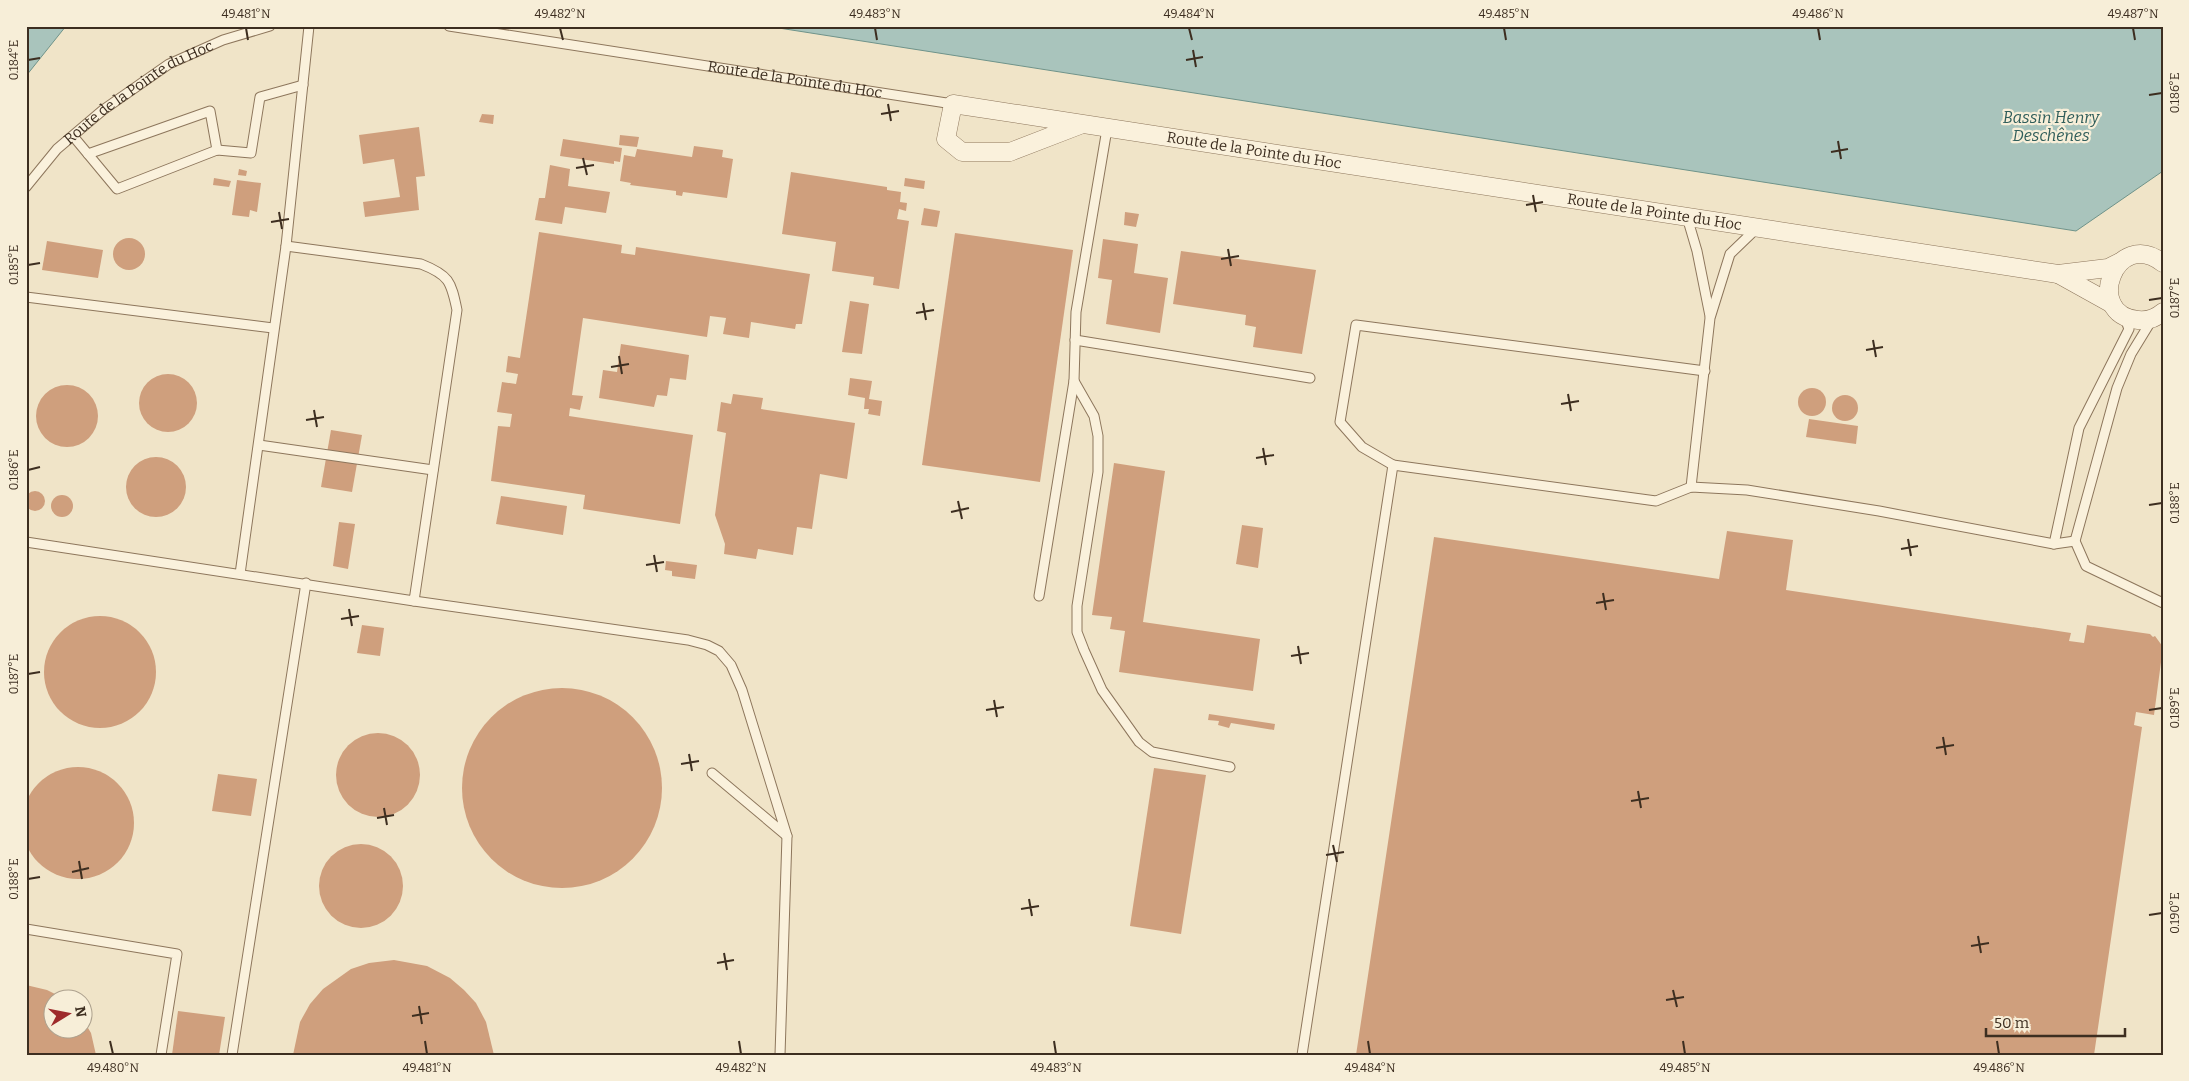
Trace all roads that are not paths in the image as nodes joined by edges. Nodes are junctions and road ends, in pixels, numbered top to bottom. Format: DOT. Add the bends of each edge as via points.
graph roads {
  1 [pos="270,26"];
  2 [pos="309,26"];
  3 [pos="449,26"];
  4 [pos="303,85"];
  5 [pos="953,104"];
  6 [pos="1080,125"];
  7 [pos="1107,129"];
  8 [pos="73,136"];
  9 [pos="217,150"];
  10 [pos="88,154"];
  11 [pos="26,187"];
  12 [pos="1688,217"];
  13 [pos="1757,228"];
  14 [pos="286,246"];
  15 [pos="2120,262"];
  16 [pos="2163,263"];
  17 [pos="2058,274"];
  18 [pos="26,297"];
  19 [pos="2118,310"];
  20 [pos="2158,315"];
  21 [pos="1710,318"];
  22 [pos="273,328"];
  23 [pos="1075,340"];
  24 [pos="1704,371"];
  25 [pos="1310,378"];
  26 [pos="1074,381"];
  27 [pos="259,445"];
  28 [pos="1393,466"];
  29 [pos="432,470"];
  30 [pos="1691,487"];
  31 [pos="2075,541"];
  32 [pos="26,542"];
  33 [pos="2054,544"];
  34 [pos="240,574"];
  35 [pos="306,583"];
  36 [pos="1039,596"];
  37 [pos="414,601"];
  38 [pos="2163,603"];
  39 [pos="1230,767"];
  40 [pos="712,773"];
  41 [pos="787,836"];
  42 [pos="26,929"];
  43 [pos="161,1055"];
  44 [pos="232,1055"];
  45 [pos="780,1055"];
  46 [pos="1302,1055"];
  1 -- 8 [label="lane, Route de la Pointe du Hoc" via="223,40 169,64 103,110"];
  2 -- 4 [label="lane"];
  3 -- 5 [label="lane, Route de la Pointe du Hoc"];
  4 -- 9 [label="lane" via="260,98 251,153"];
  4 -- 14 [label="lane"];
  5 -- 6 [label="street, Route de la Pointe du Hoc"];
  5 -- 6 [label="street" via="946,139 962,152 1010,152"];
  6 -- 7 [label="street, Route de la Pointe du Hoc"];
  7 -- 12 [label="street, Route de la Pointe du Hoc"];
  7 -- 23 [label="lane" via="1076,312"];
  8 -- 10 [label="lane"];
  8 -- 11 [label="lane, Route de la Pointe du Hoc"];
  9 -- 10 [label="lane" via="117,189"];
  9 -- 10 [label="lane" via="210,112"];
  12 -- 13 [label="street, Route de la Pointe du Hoc"];
  12 -- 21 [label="lane"];
  13 -- 17 [label="street, Route de la Pointe du Hoc"];
  13 -- 21 [label="lane" via="1730,254"];
  14 -- 22 [label="lane"];
  14 -- 29 [label="lane" via="421,264 446,278 457,310"];
  15 -- 16 [label="street, Route de la Pointe du Hoc" via="2147,255"];
  15 -- 17 [label="street, Route de la Pointe du Hoc" via="2108,268"];
  15 -- 19 [label="street" via="2109,281 2109,293"];
  17 -- 19 [label="street, Route de la Pointe du Hoc"];
  18 -- 22 [label="lane"];
  19 -- 20 [label="street" via="2143,320"];
  19 -- 33 [label="lane" via="2129,328 2079,428"];
  20 -- 31 [label="lane" via="2130,354 2117,388"];
  21 -- 24 [label="lane"];
  22 -- 27 [label="lane"];
  23 -- 25 [label="lane"];
  23 -- 26 [label="lane"];
  24 -- 28 [label="lane" via="1356,325 1340,422 1362,447"];
  24 -- 30 [label="lane"];
  26 -- 36 [label="lane"];
  26 -- 39 [label="lane" via="1094,416 1098,436 1098,472 1077,606 1077,632 1084,650 1102,690 1139,742 1152,752"];
  27 -- 29 [label="lane"];
  27 -- 34 [label="lane"];
  28 -- 30 [label="lane" via="1656,500"];
  28 -- 46 [label="lane"];
  29 -- 37 [label="lane"];
  30 -- 33 [label="lane" via="1747,490"];
  31 -- 33 [label="lane"];
  31 -- 38 [label="lane" via="2086,566"];
  32 -- 34 [label="lane"];
  34 -- 35 [label="lane"];
  35 -- 37 [label="lane"];
  35 -- 44 [label="lane"];
  37 -- 41 [label="lane" via="688,640 719,651 731,665 742,690"];
  40 -- 41 [label="lane"];
  41 -- 45 [label="lane"];
  42 -- 43 [label="lane" via="177,954"];
}
